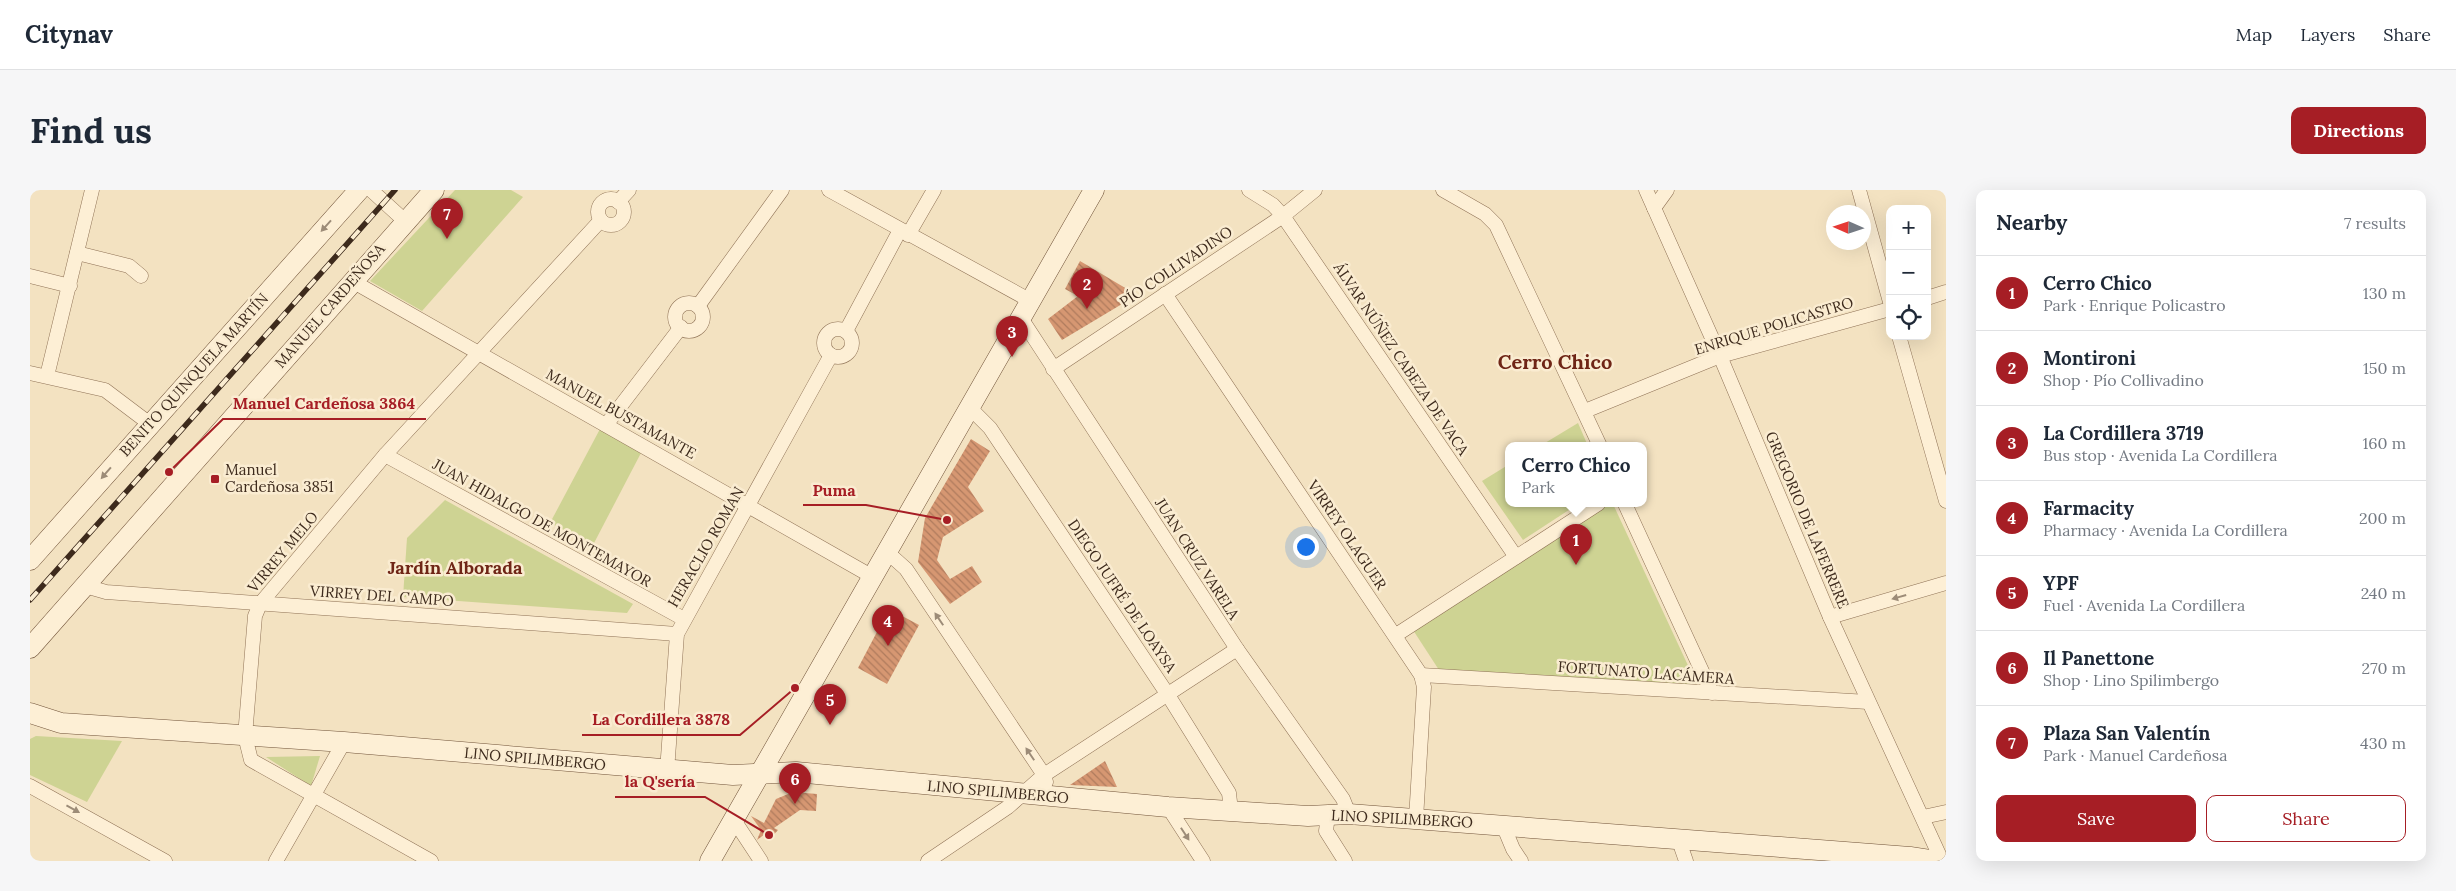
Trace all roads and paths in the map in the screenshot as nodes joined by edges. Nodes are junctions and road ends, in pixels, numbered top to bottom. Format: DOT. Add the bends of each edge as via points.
graph roads {
  1 [pos="92,190"];
  2 [pos="359,190"];
  3 [pos="371,190"];
  4 [pos="434,190"];
  5 [pos="629,190"];
  6 [pos="782,190"];
  7 [pos="829,190"];
  8 [pos="934,190"];
  9 [pos="1094,190"];
  10 [pos="1249,190"];
  11 [pos="1315,190"];
  12 [pos="1443,190"];
  13 [pos="1646,190"];
  14 [pos="1667,190"];
  15 [pos="1859,190"];
  16 [pos="618,202"];
  17 [pos="1654,208"];
  18 [pos="1283,216"];
  19 [pos="405,220"];
  20 [pos="601,220"];
  21 [pos="904,232"];
  22 [pos="77,253"];
  23 [pos="30,276"];
  24 [pos="141,276"];
  25 [pos="352,281"];
  26 [pos="70,286"];
  27 [pos="1946,292"];
  28 [pos="1165,294"];
  29 [pos="1888,295"];
  30 [pos="1931,297"];
  31 [pos="698,306"];
  32 [pos="1026,309"];
  33 [pos="1886,310"];
  34 [pos="681,328"];
  35 [pos="846,331"];
  36 [pos="1901,340"];
  37 [pos="478,352"];
  38 [pos="830,355"];
  39 [pos="1720,356"];
  40 [pos="1053,368"];
  41 [pos="30,372"];
  42 [pos="48,376"];
  43 [pos="970,408"];
  44 [pos="1584,411"];
  45 [pos="150,424"];
  46 [pos="606,425"];
  47 [pos="1598,442"];
  48 [pos="385,455"];
  49 [pos="1946,501"];
  50 [pos="749,504"];
  51 [pos="1593,507"];
  52 [pos="1626,507"];
  53 [pos="887,552"];
  54 [pos="1516,557"];
  55 [pos="30,560"];
  56 [pos="873,577"];
  57 [pos="1946,583"];
  58 [pos="86,586"];
  59 [pos="260,604"];
  60 [pos="1830,617"];
  61 [pos="684,619"];
  62 [pos="677,634"];
  63 [pos="1396,635"];
  64 [pos="30,648"];
  65 [pos="1237,649"];
  66 [pos="1421,675"];
  67 [pos="1712,693"];
  68 [pos="1168,695"];
  69 [pos="1868,702"];
  70 [pos="30,713"];
  71 [pos="61,723"];
  72 [pos="30,731"];
  73 [pos="245,736"];
  74 [pos="344,742"];
  75 [pos="667,771"];
  76 [pos="761,774"];
  77 [pos="1044,775"];
  78 [pos="30,786"];
  79 [pos="1022,795"];
  80 [pos="315,796"];
  81 [pos="1051,797"];
  82 [pos="1168,807"];
  83 [pos="1231,811"];
  84 [pos="1946,812"];
  85 [pos="1349,814"];
  86 [pos="1328,815"];
  87 [pos="1922,817"];
  88 [pos="1416,819"];
  89 [pos="734,820"];
  90 [pos="1503,825"];
  91 [pos="1678,838"];
  92 [pos="165,861"];
  93 [pos="276,861"];
  94 [pos="431,861"];
  95 [pos="710,861"];
  96 [pos="761,861"];
  97 [pos="928,861"];
  98 [pos="1203,861"];
  99 [pos="1345,861"];
  100 [pos="1521,861"];
  101 [pos="1686,861"];
  102 [pos="1936,861"];
  103 [pos="1942,861"];
  1 -- 22 [label="street"];
  2 -- 45 [label="main road, BENITO QUINQUELA MARTÍN, one-way"];
  3 -- 19 [label="street"];
  4 -- 19 [label="main road, MANUEL CARDEÑOSA"];
  5 -- 16 [label="street, VIRREY MELO"];
  6 -- 31 [label="street"];
  7 -- 21 [label="street, JUAN CRUZ VARELA"];
  8 -- 21 [label="street"];
  9 -- 32 [label="main road"];
  10 -- 18 [label="street, ÁLVAR NÚÑEZ CABEZA DE VACA" via="1274,205"];
  11 -- 18 [label="street, PÍO COLLIVADINO"];
  12 -- 44 [label="street" via="1484,214 1496,225"];
  13 -- 17 [label="street, GREGORIO DE LAFERRERE"];
  14 -- 17 [label="street"];
  15 -- 29 [label="street"];
  16 -- 20 [label="street, VIRREY MELO" via="603,202 599,209"];
  16 -- 20 [label="street" via="623,214 620,221 612,225"];
  17 -- 39 [label="street, GREGORIO DE LAFERRERE"];
  18 -- 28 [label="street, PÍO COLLIVADINO"];
  18 -- 54 [label="street, ÁLVAR NÚÑEZ CABEZA DE VACA"];
  19 -- 25 [label="main road, MANUEL CARDEÑOSA"];
  20 -- 37 [label="street, VIRREY MELO"];
  21 -- 32 [label="street, JUAN CRUZ VARELA"];
  21 -- 35 [label="street"];
  22 -- 24 [label="street" via="129,266"];
  22 -- 26 [label="street"];
  23 -- 26 [label="street"];
  25 -- 37 [label="street, MANUEL BUSTAMANTE"];
  25 -- 58 [label="main road, MANUEL CARDEÑOSA"];
  26 -- 42 [label="street"];
  27 -- 30 [label="street"];
  28 -- 40 [label="street, PÍO COLLIVADINO"];
  28 -- 63 [label="street, VIRREY OLAGUER"];
  31 -- 34 [label="street" via="702,314 701,323 694,330"];
  31 -- 34 [label="street" via="686,304 679,308 676,316"];
  32 -- 40 [label="street, JUAN CRUZ VARELA"];
  32 -- 43 [label="main road"];
  33 -- 39 [label="street, ENRIQUE POLICASTRO"];
  34 -- 46 [label="street"];
  35 -- 38 [label="street" via="833,330 826,336 825,349"];
  35 -- 38 [label="street" via="852,344 849,353 840,357"];
  36 -- 49 [label="street"];
  37 -- 46 [label="street, MANUEL BUSTAMANTE"];
  37 -- 48 [label="street, VIRREY MELO"];
  38 -- 50 [label="street, HERACLIO ROMAN"];
  39 -- 44 [label="street, ENRIQUE POLICASTRO"];
  39 -- 60 [label="street, GREGORIO DE LAFERRERE"];
  40 -- 65 [label="street, JUAN CRUZ VARELA"];
  41 -- 42 [label="street"];
  42 -- 45 [label="street" via="105,390"];
  43 -- 53 [label="main road"];
  43 -- 68 [label="street, DIEGO JUFRÉ DE LOAYSA" via="990,428"];
  44 -- 47 [label="street"];
  45 -- 55 [label="main road, BENITO QUINQUELA MARTÍN, one-way"];
  46 -- 50 [label="street, MANUEL BUSTAMANTE"];
  48 -- 59 [label="street, VIRREY MELO"];
  48 -- 61 [label="street, JUAN HIDALGO DE MONTEMAYOR"];
  50 -- 56 [label="street, MANUEL BUSTAMANTE"];
  50 -- 61 [label="street, HERACLIO ROMAN"];
  51 -- 54 [label="street"];
  52 -- 67 [label="street"];
  53 -- 56 [label="main road"];
  77 -- 53 [label="street, one-way" via="906,569"];
  54 -- 63 [label="street"];
  56 -- 76 [label="main road"];
  57 -- 60 [label="street, one-way"];
  58 -- 59 [label="street, VIRREY DEL CAMPO" via="106,592"];
  58 -- 64 [label="main road, MANUEL CARDEÑOSA"];
  59 -- 62 [label="street, VIRREY DEL CAMPO"];
  59 -- 73 [label="street, VIRREY MELO" via="255,616"];
  60 -- 69 [label="street, GREGORIO DE LAFERRERE"];
  61 -- 62 [label="street, HERACLIO ROMAN"];
  62 -- 75 [label="street, HERACLIO ROMAN"];
  63 -- 66 [label="street, VIRREY OLAGUER"];
  65 -- 68 [label="street"];
  65 -- 85 [label="street, JUAN CRUZ VARELA" via="1343,799"];
  66 -- 67 [label="street, FORTUNATO LACÁMERA"];
  66 -- 88 [label="street, VIRREY OLAGUER" via="1424,687"];
  67 -- 69 [label="street, FORTUNATO LACÁMERA"];
  68 -- 77 [label="street"];
  68 -- 83 [label="street, DIEGO JUFRÉ DE LOAYSA" via="1229,794"];
  69 -- 87 [label="street, GREGORIO DE LAFERRERE"];
  70 -- 71 [label="main road, LINO SPILIMBERGO"];
  71 -- 72 [label="main road, LINO SPILIMBERGO"];
  71 -- 73 [label="main road, LINO SPILIMBERGO"];
  73 -- 74 [label="main road, LINO SPILIMBERGO"];
  73 -- 80 [label="street, VIRREY MELO" via="251,760"];
  74 -- 75 [label="main road, LINO SPILIMBERGO"];
  74 -- 80 [label="street"];
  75 -- 76 [label="main road, LINO SPILIMBERGO"];
  76 -- 79 [label="main road, LINO SPILIMBERGO" via="796,772"];
  76 -- 89 [label="main road"];
  77 -- 79 [label="street"];
  77 -- 81 [label="street"];
  78 -- 92 [label="street, one-way"];
  79 -- 81 [label="main road, LINO SPILIMBERGO"];
  79 -- 97 [label="street"];
  80 -- 93 [label="street"];
  80 -- 94 [label="street, VIRREY MELO"];
  81 -- 82 [label="main road, LINO SPILIMBERGO"];
  82 -- 83 [label="main road, LINO SPILIMBERGO"];
  82 -- 98 [label="street, one-way"];
  83 -- 86 [label="main road, LINO SPILIMBERGO"];
  84 -- 87 [label="street"];
  85 -- 86 [label="main road, LINO SPILIMBERGO"];
  85 -- 88 [label="main road, LINO SPILIMBERGO"];
  86 -- 99 [label="street" via="1326,831"];
  87 -- 103 [label="street, GREGORIO DE LAFERRERE"];
  88 -- 90 [label="main road, LINO SPILIMBERGO"];
  89 -- 95 [label="main road"];
  89 -- 96 [label="street"];
  90 -- 91 [label="main road, LINO SPILIMBERGO"];
  90 -- 100 [label="street"];
  91 -- 101 [label="street"];
  91 -- 102 [label="main road, LINO SPILIMBERGO"];
}
